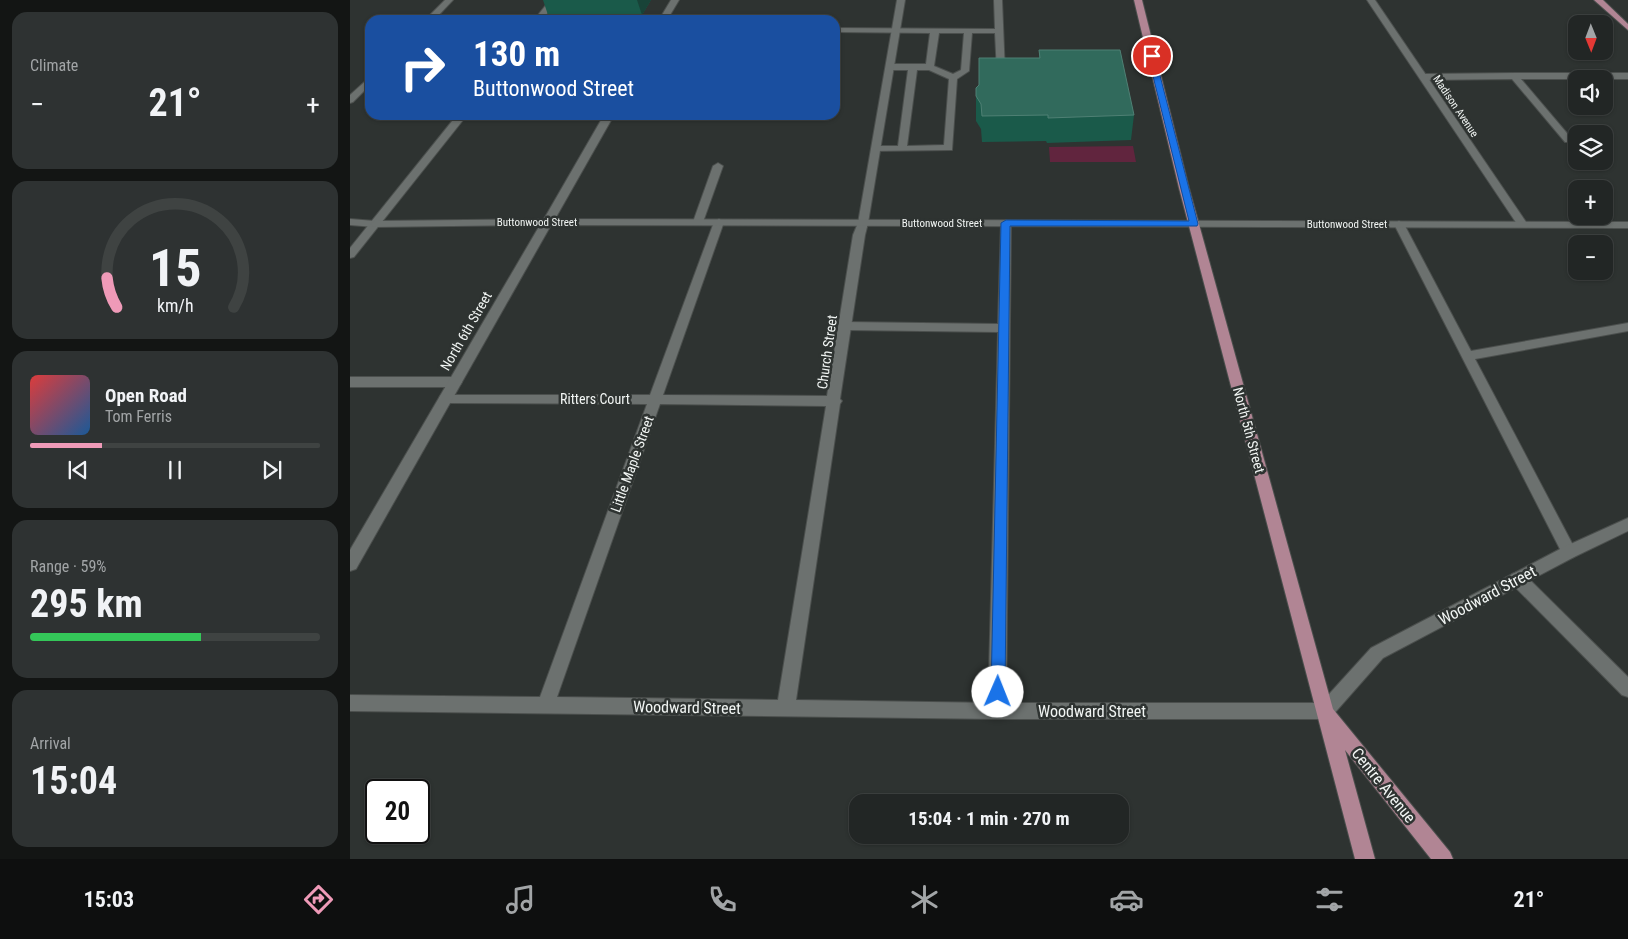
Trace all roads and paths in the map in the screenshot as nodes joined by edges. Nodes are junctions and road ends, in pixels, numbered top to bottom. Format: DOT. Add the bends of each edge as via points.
graph roads {
  1 [pos="449,0"];
  2 [pos="554,0"];
  3 [pos="675,0"];
  4 [pos="901,0"];
  5 [pos="998,0"];
  6 [pos="1138,0"];
  7 [pos="1371,0"];
  8 [pos="1598,0"];
  9 [pos="434,15"];
  10 [pos="542,15"];
  11 [pos="666,15"];
  12 [pos="1628,28"];
  13 [pos="840,30"];
  14 [pos="896,30"];
  15 [pos="935,30"];
  16 [pos="968,30"];
  17 [pos="999,31"];
  18 [pos="890,67"];
  19 [pos="913,67"];
  20 [pos="930,67"];
  21 [pos="1000,73"];
  22 [pos="1514,76"];
  23 [pos="1624,76"];
  24 [pos="1423,77"];
  25 [pos="953,78"];
  26 [pos="1628,83"];
  27 [pos="365,85"];
  28 [pos="350,100"];
  29 [pos="458,120"];
  30 [pos="606,120"];
  31 [pos="1568,140"];
  32 [pos="876,149"];
  33 [pos="902,149"];
  34 [pos="718,166"];
  35 [pos="350,222"];
  36 [pos="548,222"];
  37 [pos="698,222"];
  38 [pos="718,222"];
  39 [pos="863,223"];
  40 [pos="1006,223"];
  41 [pos="375,224"];
  42 [pos="1194,224"];
  43 [pos="1399,224"];
  44 [pos="1523,224"];
  45 [pos="1628,225"];
  46 [pos="350,255"];
  47 [pos="846,326"];
  48 [pos="1628,326"];
  49 [pos="1004,328"];
  50 [pos="1467,356"];
  51 [pos="350,382"];
  52 [pos="455,382"];
  53 [pos="446,398"];
  54 [pos="655,400"];
  55 [pos="835,401"];
  56 [pos="1628,524"];
  57 [pos="1569,552"];
  58 [pos="350,564"];
  59 [pos="1518,579"];
  60 [pos="1628,689"];
  61 [pos="350,703"];
  62 [pos="545,706"];
  63 [pos="786,708"];
  64 [pos="1325,710"];
  65 [pos="997,711"];
  66 [pos="1365,859"];
  67 [pos="1443,859"];
  1 -- 9 [label="street"];
  2 -- 10 [label="street"];
  3 -- 11 [label="street"];
  4 -- 14 [label="street, Church Street"];
  5 -- 17 [label="street"];
  6 -- 42 [label="main road, North 5th Street"];
  7 -- 24 [label="street, Madison Avenue"];
  8 -- 12 [label="main road"];
  13 -- 14 [label="street"];
  14 -- 15 [label="street"];
  14 -- 18 [label="street, Church Street"];
  15 -- 16 [label="street"];
  15 -- 20 [label="street"];
  16 -- 17 [label="street"];
  16 -- 25 [label="street" via="965,71"];
  17 -- 21 [label="street"];
  18 -- 19 [label="street"];
  18 -- 32 [label="street, Church Street"];
  19 -- 20 [label="street"];
  19 -- 33 [label="street"];
  20 -- 25 [label="street"];
  22 -- 23 [label="street"];
  22 -- 24 [label="street"];
  22 -- 31 [label="street"];
  23 -- 26 [label="street"];
  24 -- 44 [label="street, Madison Avenue"];
  25 -- 33 [label="street" via="949,148"];
  27 -- 28 [label="street"];
  29 -- 41 [label="street"];
  30 -- 36 [label="street, North 6th Street"];
  32 -- 33 [label="street"];
  32 -- 39 [label="street, Church Street"];
  34 -- 37 [label="street"];
  35 -- 41 [label="street"];
  36 -- 37 [label="street, Buttonwood Street"];
  36 -- 41 [label="street, Buttonwood Street"];
  36 -- 52 [label="street, North 6th Street"];
  37 -- 38 [label="street, Buttonwood Street"];
  38 -- 39 [label="street, Buttonwood Street"];
  38 -- 54 [label="street, Little Maple Street"];
  39 -- 40 [label="street, Buttonwood Street"];
  39 -- 47 [label="street, Church Street"];
  40 -- 42 [label="street, Buttonwood Street"];
  40 -- 49 [label="street"];
  41 -- 46 [label="street"];
  42 -- 43 [label="street, Buttonwood Street"];
  42 -- 64 [label="main road, North 5th Street"];
  43 -- 44 [label="street, Buttonwood Street"];
  43 -- 50 [label="street"];
  44 -- 45 [label="street, Buttonwood Street"];
  47 -- 49 [label="street"];
  47 -- 55 [label="street, Church Street"];
  48 -- 50 [label="street"];
  49 -- 65 [label="street"];
  50 -- 57 [label="street"];
  51 -- 52 [label="street"];
  52 -- 53 [label="street, North 6th Street"];
  53 -- 54 [label="street, Ritters Court"];
  53 -- 58 [label="street, North 6th Street"];
  54 -- 55 [label="street, Ritters Court"];
  54 -- 62 [label="street, Little Maple Street"];
  55 -- 63 [label="street, Church Street"];
  56 -- 57 [label="street, Woodward Street"];
  57 -- 59 [label="street, Woodward Street"];
  59 -- 60 [label="street"];
  59 -- 64 [label="street, Woodward Street" via="1377,653"];
  61 -- 62 [label="street, Woodward Street"];
  62 -- 63 [label="street, Woodward Street"];
  63 -- 65 [label="street, Woodward Street"];
  64 -- 65 [label="street, Woodward Street"];
  64 -- 66 [label="main road, North 5th Street"];
  64 -- 67 [label="main road, Centre Avenue"];
}
